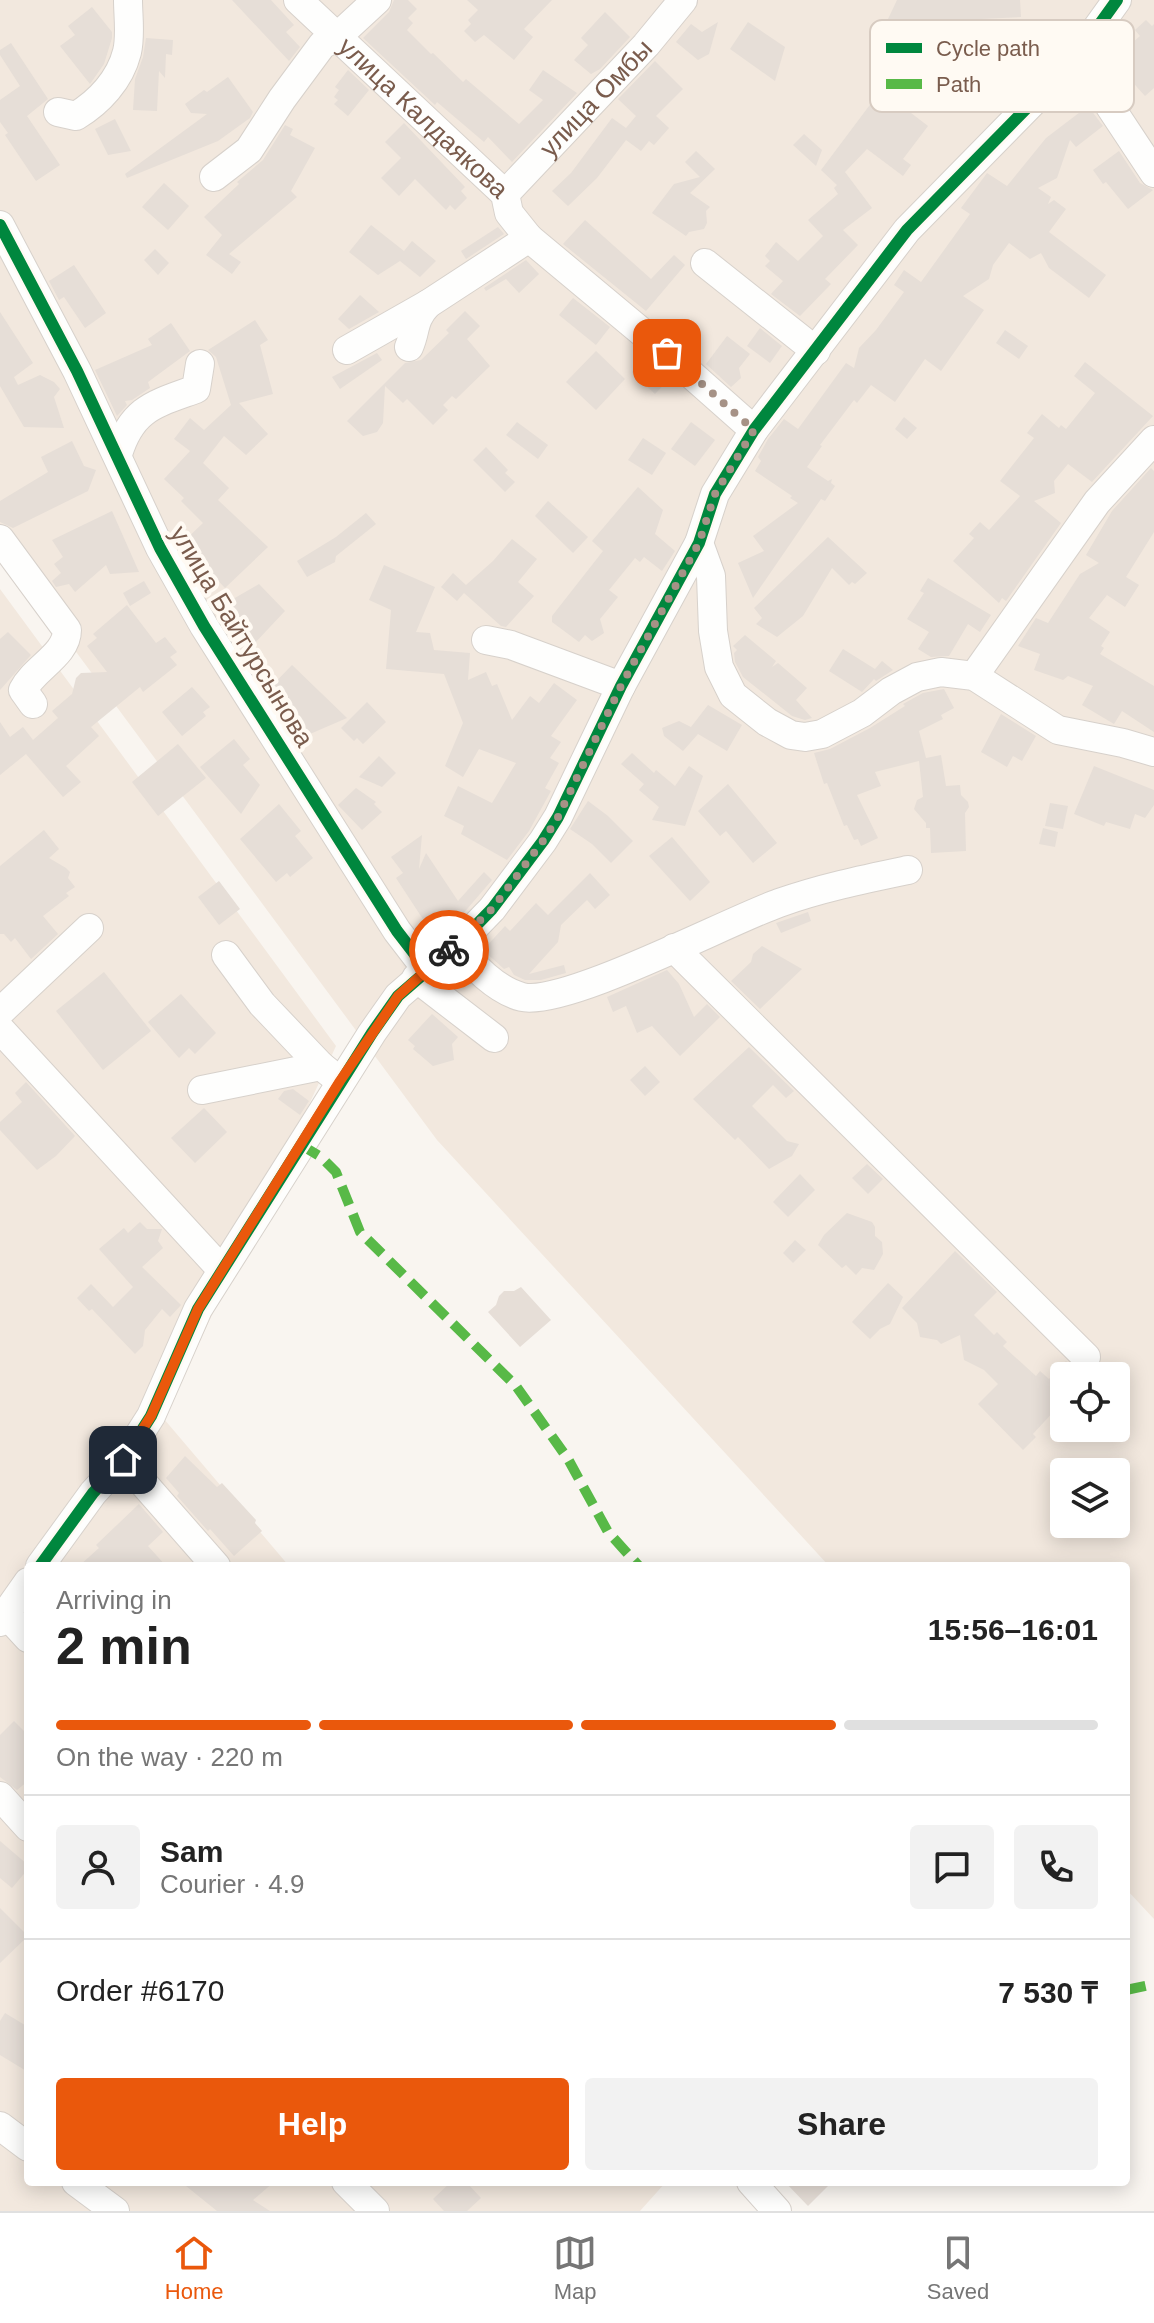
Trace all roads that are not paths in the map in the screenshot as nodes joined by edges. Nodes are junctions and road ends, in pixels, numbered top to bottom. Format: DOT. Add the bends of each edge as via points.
graph roads {
  1 [pos="128,0"];
  2 [pos="298,0"];
  3 [pos="377,0"];
  4 [pos="683,0"];
  5 [pos="1117,0"];
  6 [pos="1103,20"];
  7 [pos="338,36"];
  8 [pos="58,112"];
  9 [pos="1023,112"];
  10 [pos="1114,112"];
  11 [pos="1154,173"];
  12 [pos="214,177"];
  13 [pos="505,194"];
  14 [pos="0,225"];
  15 [pos="529,238"];
  16 [pos="705,263"];
  17 [pos="428,304"];
  18 [pos="409,347"];
  19 [pos="347,350"];
  20 [pos="816,351"];
  21 [pos="200,364"];
  22 [pos="754,430"];
  23 [pos="1154,440"];
  24 [pos="118,454"];
  25 [pos="0,539"];
  26 [pos="699,543"];
  27 [pos="486,640"];
  28 [pos="974,676"];
  29 [pos="621,686"];
  30 [pos="33,704"];
  31 [pos="1154,752"];
  32 [pos="908,870"];
  33 [pos="89,928"];
  34 [pos="458,944"];
  35 [pos="674,948"];
  36 [pos="226,955"];
  37 [pos="422,974"];
  38 [pos="0,1012"];
  39 [pos="0,1029"];
  40 [pos="494,1038"];
  41 [pos="330,1074"];
  42 [pos="202,1090"];
  43 [pos="221,1269"];
  44 [pos="1086,1357"];
  45 [pos="123,1460"];
  46 [pos="43,1562"];
  47 [pos="212,1562"];
  48 [pos="24,1588"];
  49 [pos="3,1618"];
  50 [pos="24,1635"];
  51 [pos="0,1796"];
  52 [pos="24,1823"];
  53 [pos="0,2126"];
  54 [pos="24,2144"];
  55 [pos="81,2186"];
  56 [pos="350,2186"];
  57 [pos="755,2186"];
  58 [pos="115,2211"];
  59 [pos="375,2211"];
  60 [pos="777,2211"];
  1 -- 8 [label="street" via="127,52 113,83 76,116"];
  2 -- 7 [label="street, улица Калдаякова"];
  3 -- 7 [label="street"];
  4 -- 13 [label="street, улица Омбы"];
  5 -- 6 [label="street"];
  7 -- 12 [label="street" via="322,45 249,150"];
  7 -- 13 [label="street, улица Калдаякова"];
  9 -- 20 [label="street" via="907,230"];
  10 -- 11 [label="street"];
  13 -- 15 [label="street, улица Калдаякова" via="509,213"];
  14 -- 24 [label="street, улица Байтурсынова"];
  15 -- 17 [label="street"];
  15 -- 22 [label="street, улица Калдаякова"];
  16 -- 20 [label="street"];
  17 -- 18 [label="street" via="418,315"];
  17 -- 19 [label="street"];
  20 -- 22 [label="street"];
  21 -- 24 [label="street" via="196,389 148,407"];
  22 -- 26 [label="street" via="715,494"];
  23 -- 28 [label="street" via="1097,502"];
  24 -- 37 [label="street, улица Байтурсынова" via="160,548 204,626"];
  25 -- 30 [label="street" via="67,630 65,643 23,690"];
  26 -- 28 [label="street" via="711,576 719,667 733,695 791,735 822,734 917,677 941,672"];
  26 -- 29 [label="street"];
  27 -- 29 [label="street"];
  28 -- 31 [label="street" via="1058,730"];
  29 -- 34 [label="street" via="543,841"];
  32 -- 35 [label="street" via="804,895"];
  33 -- 38 [label="street"];
  34 -- 35 [label="street" via="494,981 521,997 540,998"];
  34 -- 37 [label="street"];
  35 -- 44 [label="street"];
  36 -- 41 [label="street" via="262,1004"];
  37 -- 40 [label="street, улица Байтурсынова"];
  37 -- 41 [label="street"];
  39 -- 43 [label="street"];
  41 -- 42 [label="street"];
  41 -- 43 [label="street"];
  43 -- 45 [label="street" via="151,1416"];
  45 -- 46 [label="street"];
  45 -- 47 [label="street"];
  48 -- 49 [label="street"];
  49 -- 50 [label="street"];
  51 -- 52 [label="street"];
  53 -- 54 [label="street"];
  55 -- 58 [label="street"];
  56 -- 59 [label="street"];
  57 -- 60 [label="street"];
}
